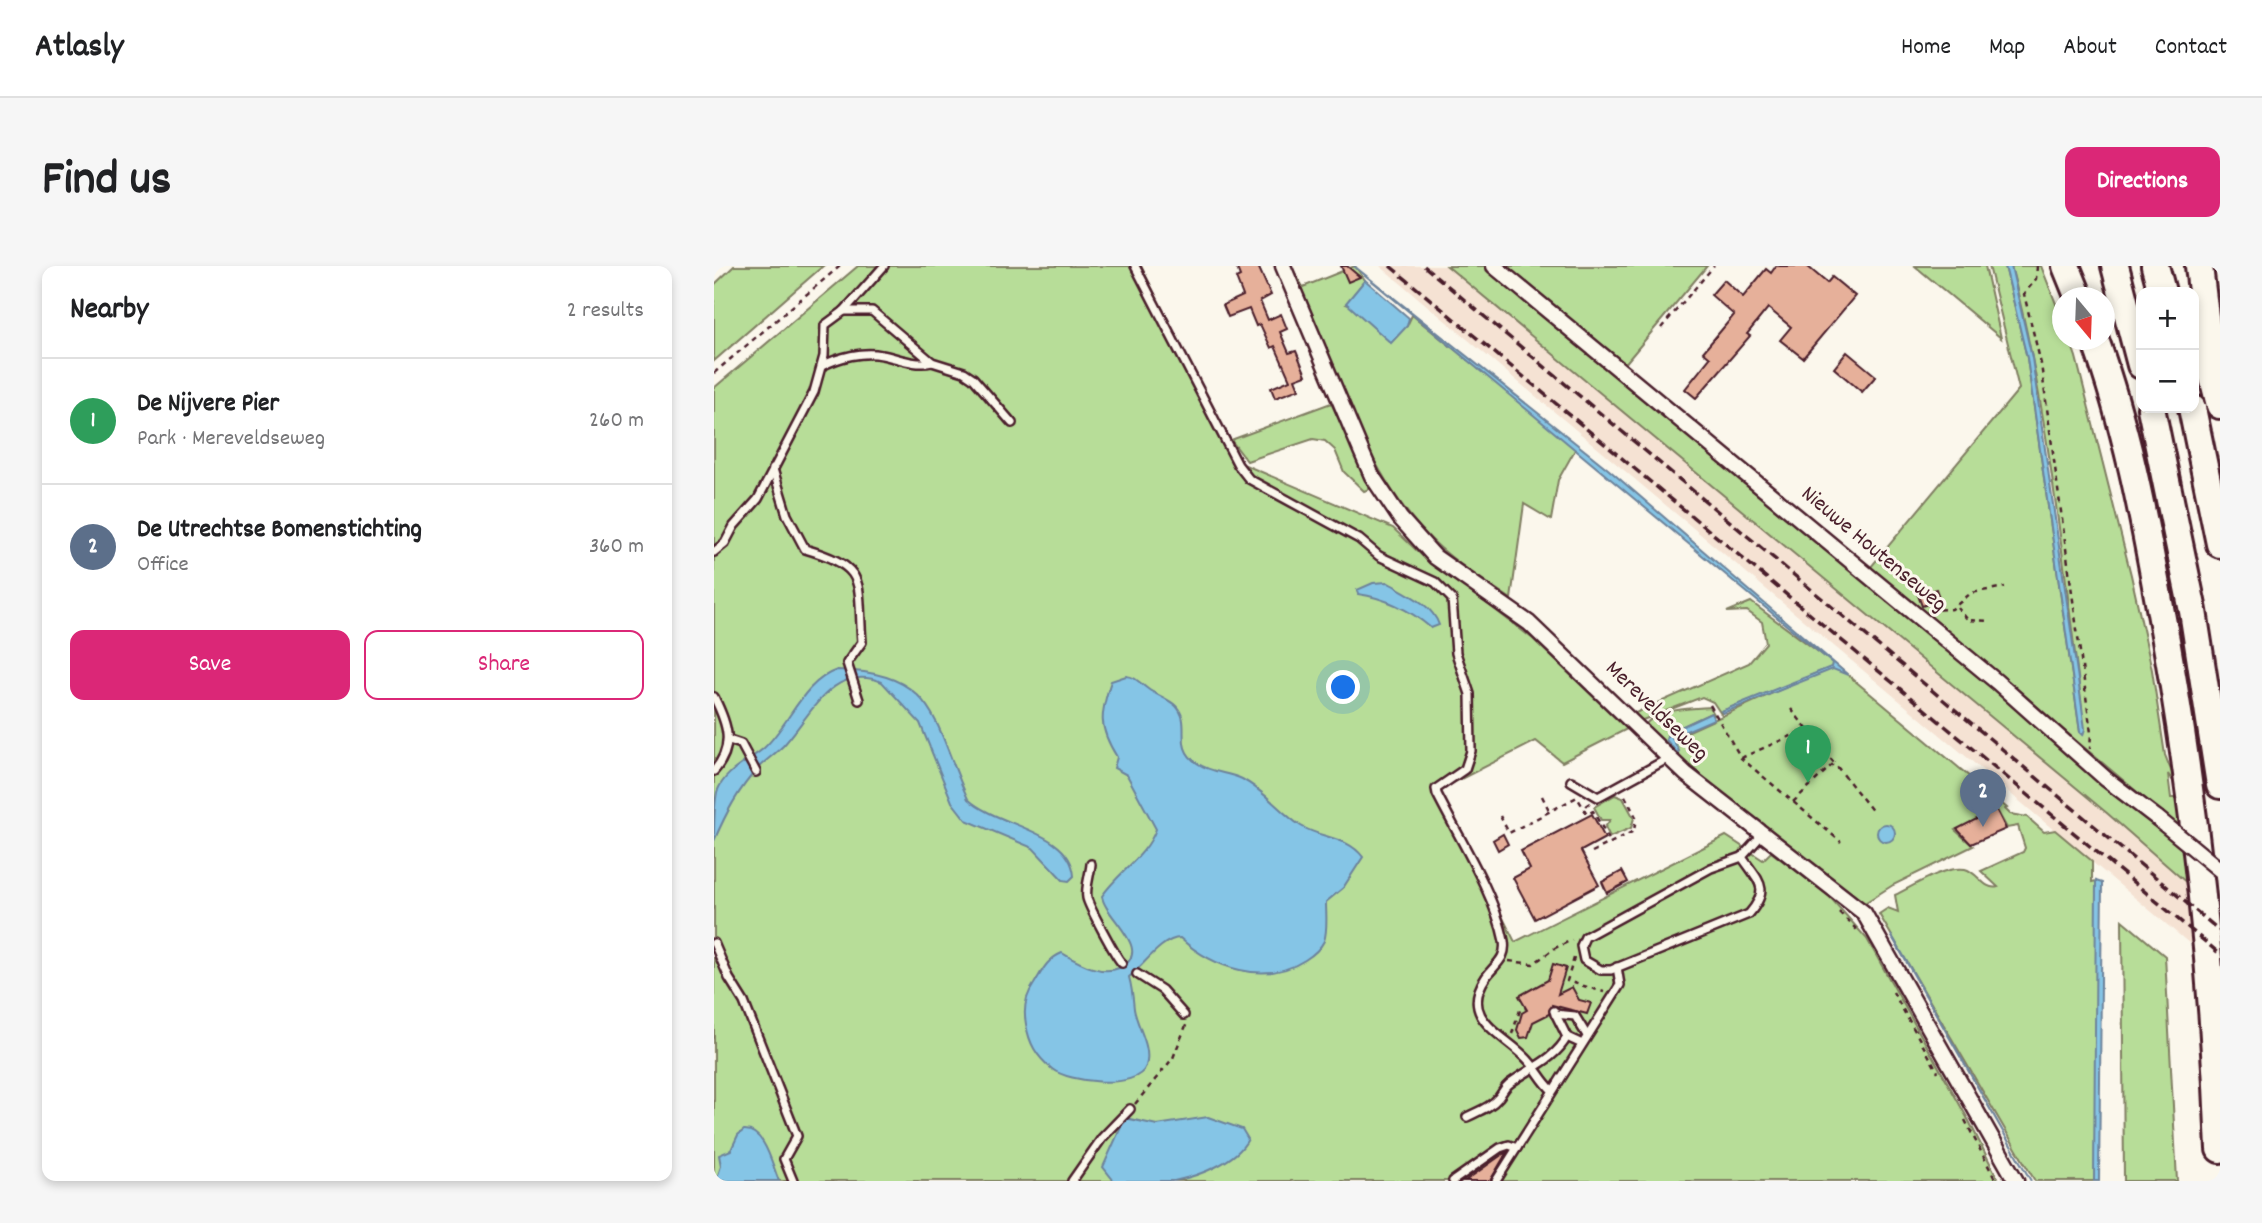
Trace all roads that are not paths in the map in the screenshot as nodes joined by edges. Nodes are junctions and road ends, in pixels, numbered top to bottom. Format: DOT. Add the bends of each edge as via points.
graph roads {
  1 [pos="884,266"];
  2 [pos="1135,266"];
  3 [pos="1283,266"];
  4 [pos="1494,266"];
  5 [pos="2066,266"];
  6 [pos="2115,266"];
  7 [pos="2155,266"];
  8 [pos="2180,266"];
  9 [pos="2199,266"];
  10 [pos="2075,287"];
  11 [pos="2161,287"];
  12 [pos="2186,287"];
  13 [pos="844,311"];
  14 [pos="2199,328"];
  15 [pos="2098,350"];
  16 [pos="2137,350"];
  17 [pos="932,362"];
  18 [pos="822,366"];
  19 [pos="2211,367"];
  20 [pos="2220,405"];
  21 [pos="2152,413"];
  22 [pos="2193,413"];
  23 [pos="1012,423"];
  24 [pos="772,468"];
  25 [pos="2220,544"];
  26 [pos="714,552"];
  27 [pos="714,697"];
  28 [pos="859,700"];
  29 [pos="729,740"];
  30 [pos="1669,758"];
  31 [pos="714,771"];
  32 [pos="756,772"];
  33 [pos="1571,781"];
  34 [pos="2220,785"];
  35 [pos="1761,836"];
  36 [pos="1742,857"];
  37 [pos="1091,864"];
  38 [pos="2220,870"];
  39 [pos="714,943"];
  40 [pos="1122,963"];
  41 [pos="1617,967"];
  42 [pos="1137,974"];
  43 [pos="1184,1016"];
  44 [pos="1586,1034"];
  45 [pos="1567,1037"];
  46 [pos="1580,1043"];
  47 [pos="1533,1067"];
  48 [pos="1552,1090"];
  49 [pos="1130,1109"];
  50 [pos="1467,1117"];
  51 [pos="1517,1148"];
  52 [pos="2220,1149"];
  53 [pos="793,1181"];
  54 [pos="1072,1181"];
  55 [pos="1453,1181"];
  56 [pos="1496,1181"];
  57 [pos="2017,1181"];
  1 -- 13 [label="lane"];
  2 -- 47 [label="lane" via="1249,480 1359,539 1379,556 1435,582 1452,599 1455,646 1470,694 1471,751 1465,769 1436,789 1475,867 1504,943 1502,960 1479,988 1477,1004 1485,1023"];
  3 -- 30 [label="street, Mereveldseweg" via="1372,476 1401,518 1435,557 1529,623"];
  4 -- 38 [label="street, Nieuwe Houtenseweg, bridge"];
  5 -- 10 [label="highway"];
  6 -- 16 [label="highway"];
  7 -- 11 [label="highway"];
  8 -- 12 [label="highway"];
  9 -- 19 [label="highway"];
  13 -- 17 [label="lane" via="872,311"];
  13 -- 18 [label="lane" via="825,325"];
  14 -- 19 [label="highway"];
  15 -- 52 [label="highway" via="2134,467 2185,756 2209,974"];
  17 -- 18 [label="lane" via="865,355"];
  17 -- 23 [label="lane" via="973,378"];
  18 -- 24 [label="lane" via="814,392"];
  19 -- 20 [label="highway"];
  21 -- 34 [label="highway" via="2193,611"];
  22 -- 25 [label="highway"];
  24 -- 26 [label="lane" via="758,499"];
  24 -- 28 [label="lane" via="787,515 806,549 840,559 857,577 862,642 847,663"];
  27 -- 29 [label="lane"];
  29 -- 31 [label="lane"];
  29 -- 32 [label="lane" via="741,744"];
  30 -- 33 [label="lane" via="1594,796"];
  30 -- 35 [label="street, Mereveldseweg"];
  35 -- 36 [label="lane"];
  35 -- 57 [label="street, Mereveldseweg" via="1850,901 1873,926"];
  36 -- 41 [label="lane" via="1762,886 1762,899 1749,914"];
  36 -- 41 [label="lane" via="1710,868 1585,937 1581,946 1584,960 1601,970"];
  37 -- 40 [label="lane" via="1090,907"];
  39 -- 53 [label="lane" via="744,1002 797,1136 784,1159"];
  41 -- 44 [label="lane" via="1621,978"];
  42 -- 43 [label="lane" via="1162,990"];
  44 -- 45 [label="lane" via="1575,1016 1554,1013"];
  44 -- 46 [label="lane"];
  45 -- 46 [label="lane"];
  45 -- 47 [label="lane" via="1550,1057"];
  46 -- 48 [label="lane"];
  47 -- 48 [label="lane"];
  47 -- 50 [label="lane" via="1528,1075 1504,1088 1488,1107"];
  48 -- 51 [label="lane"];
  49 -- 54 [label="lane" via="1102,1138"];
  51 -- 55 [label="lane" via="1500,1148"];
  51 -- 56 [label="lane"];
}
